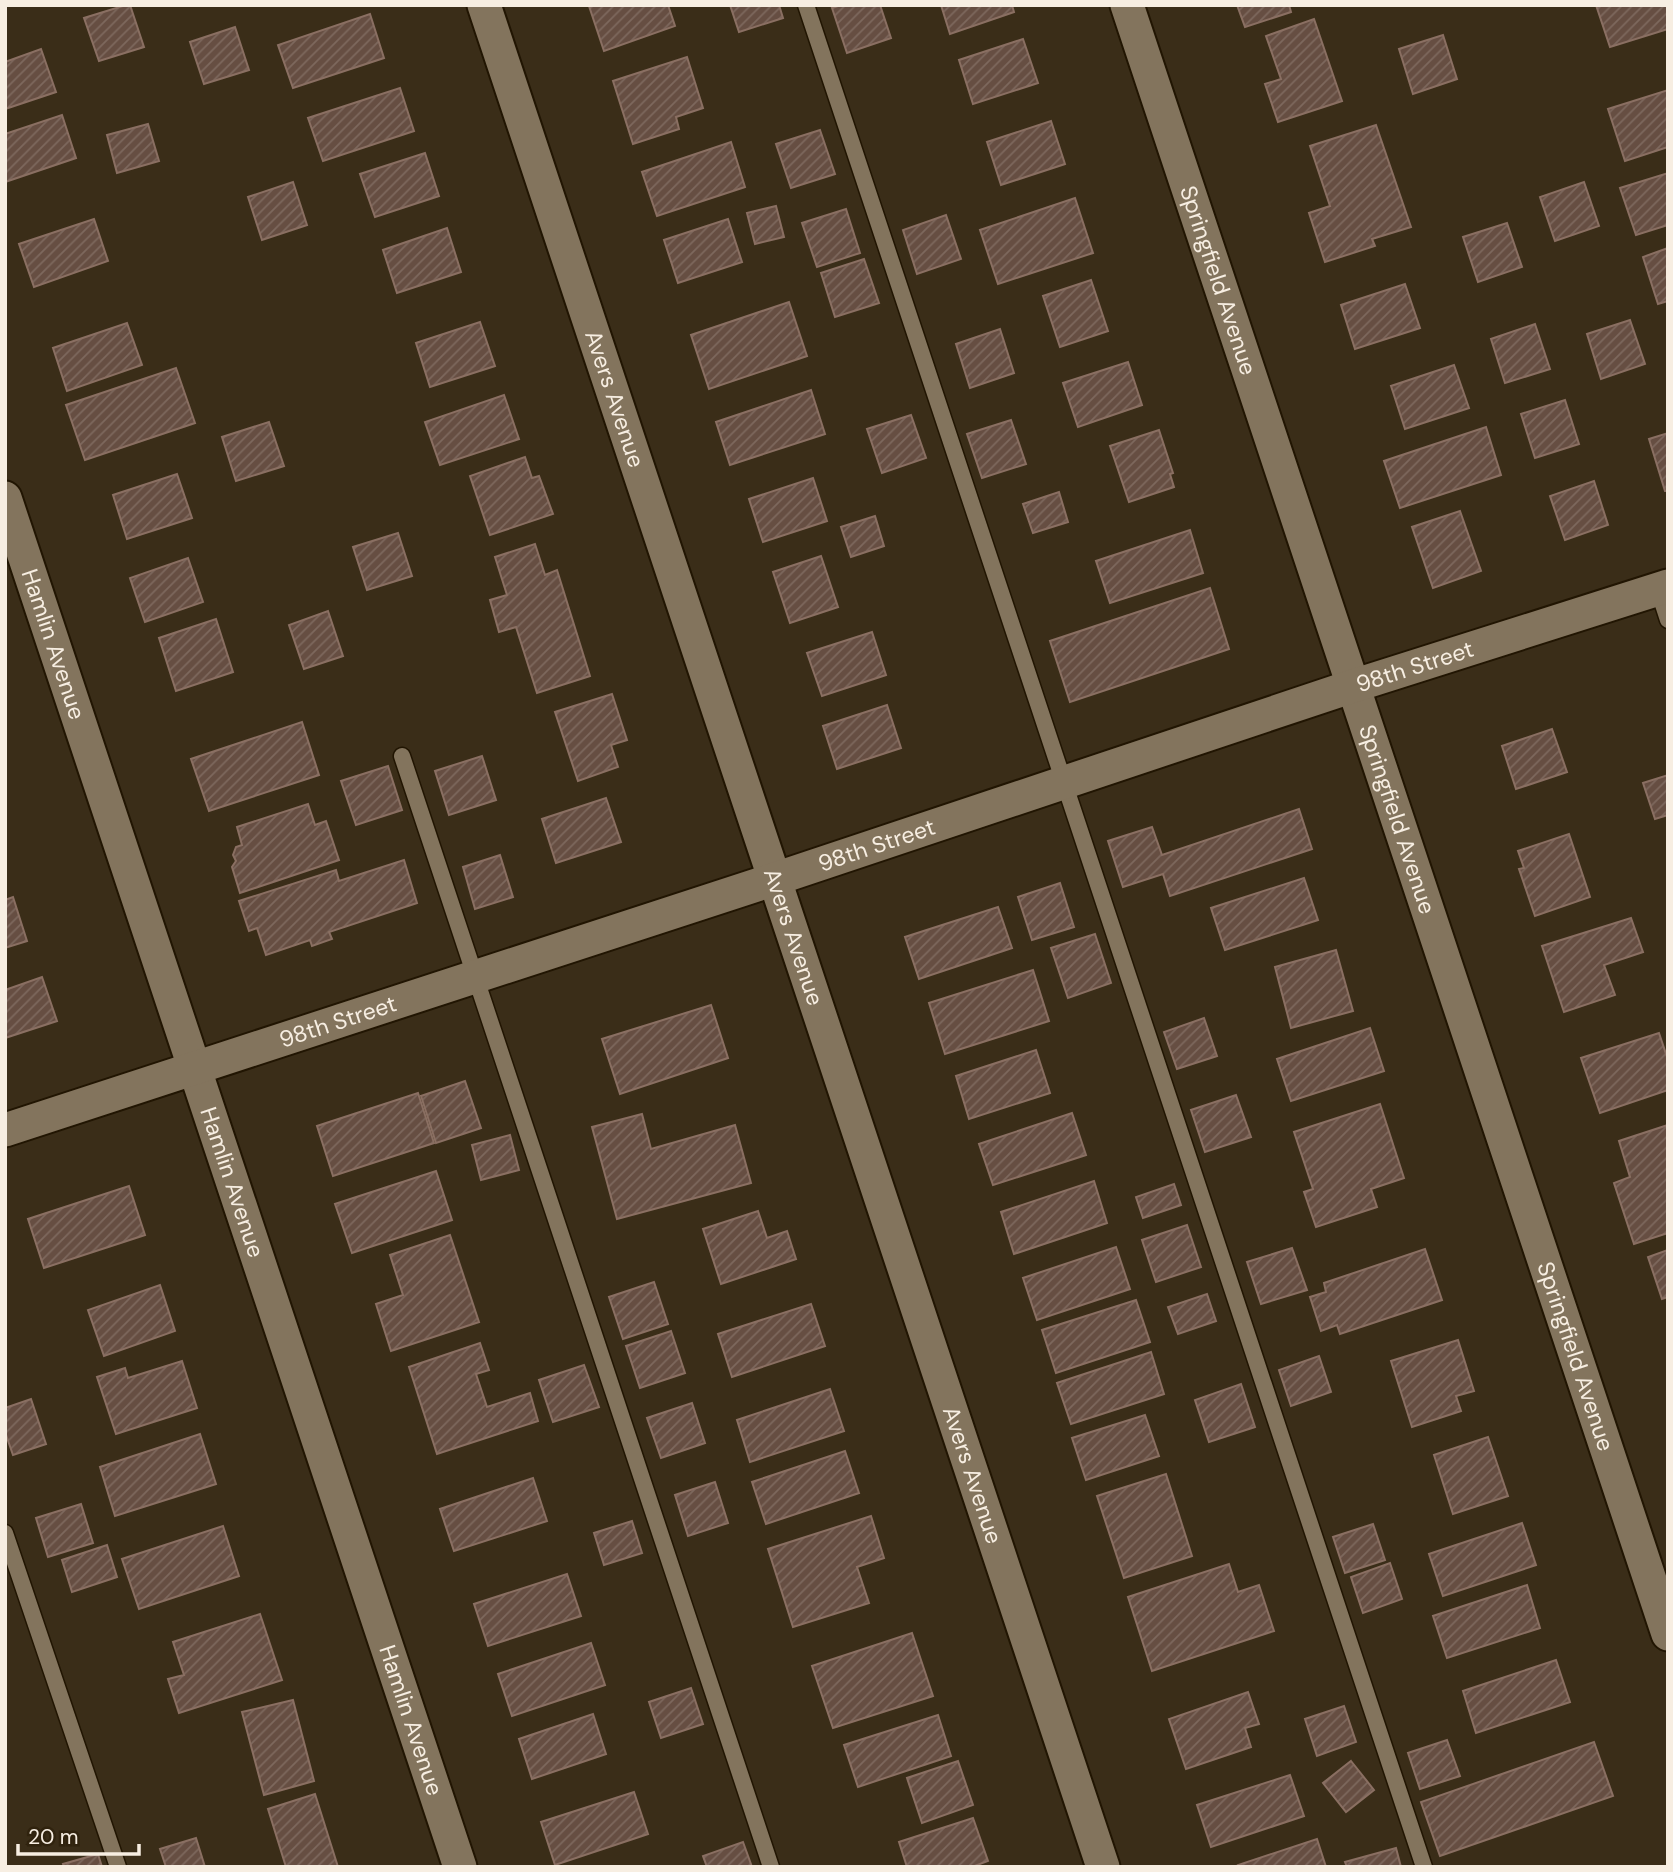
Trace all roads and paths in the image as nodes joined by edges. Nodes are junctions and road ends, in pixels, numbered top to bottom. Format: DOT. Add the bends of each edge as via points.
graph roads {
  1 [pos="484,5"];
  2 [pos="806,5"];
  3 [pos="1127,5"];
  4 [pos="5,498"];
  5 [pos="1663,587"];
  6 [pos="1668,620"];
  7 [pos="1353,686"];
  8 [pos="402,756"];
  9 [pos="1064,783"];
  10 [pos="775,879"];
  11 [pos="476,977"];
  12 [pos="195,1068"];
  13 [pos="5,1130"];
  14 [pos="5,1533"];
  15 [pos="1668,1634"];
  16 [pos="118,1867"];
  17 [pos="460,1867"];
  18 [pos="771,1867"];
  19 [pos="1103,1867"];
  20 [pos="1424,1867"];
  1 -- 10 [label="street, Avers Avenue"];
  2 -- 9 [label="lane"];
  3 -- 7 [label="street, Springfield Avenue"];
  4 -- 12 [label="street, Hamlin Avenue"];
  5 -- 6 [label="lane"];
  5 -- 7 [label="street, 98th Street"];
  7 -- 9 [label="street, 98th Street"];
  7 -- 15 [label="street, Springfield Avenue"];
  8 -- 11 [label="lane"];
  9 -- 10 [label="street, 98th Street"];
  9 -- 20 [label="lane"];
  10 -- 11 [label="street, 98th Street"];
  10 -- 19 [label="street, Avers Avenue"];
  11 -- 12 [label="street, 98th Street"];
  11 -- 18 [label="lane"];
  12 -- 13 [label="street, 98th Street"];
  12 -- 17 [label="street, Hamlin Avenue"];
  14 -- 16 [label="lane"];
}
